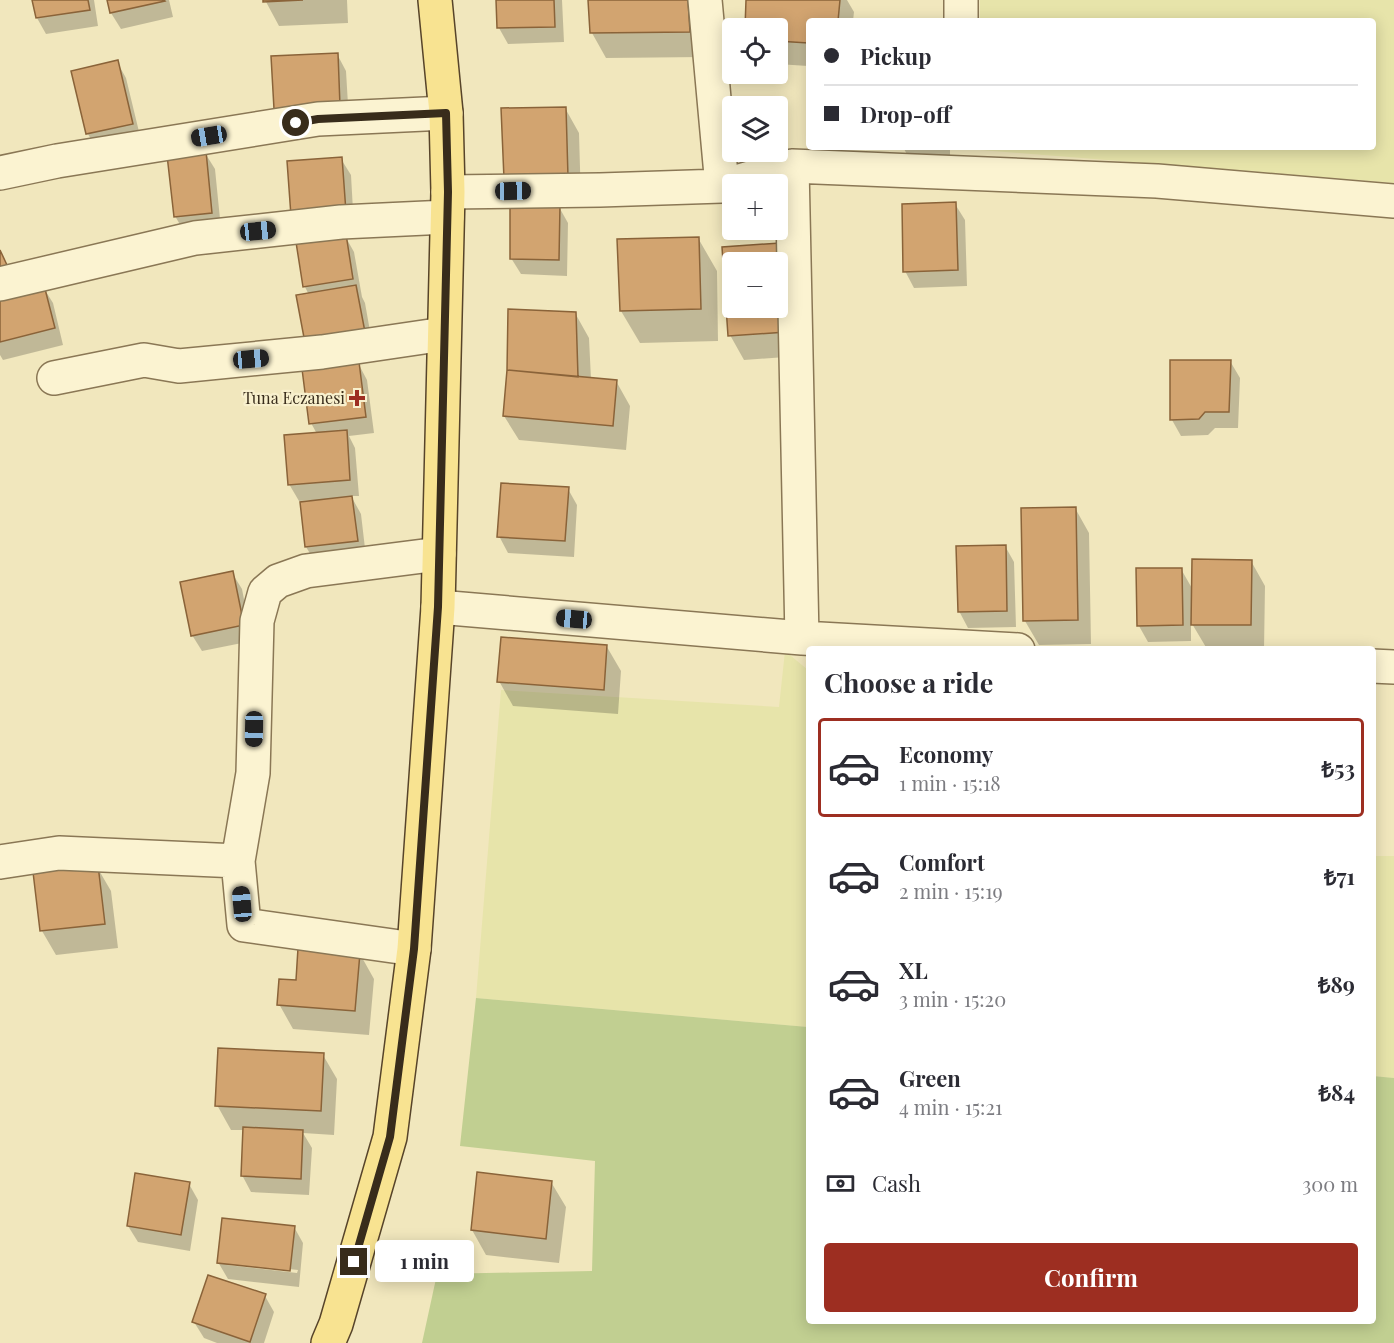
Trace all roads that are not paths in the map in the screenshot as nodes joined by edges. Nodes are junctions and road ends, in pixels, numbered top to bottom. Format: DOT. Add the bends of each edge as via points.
graph roads {
  1 [pos="435,0"];
  2 [pos="705,0"];
  3 [pos="961,0"];
  4 [pos="961,18"];
  5 [pos="446,113"];
  6 [pos="958,159"];
  7 [pos="792,166"];
  8 [pos="0,173"];
  9 [pos="764,174"];
  10 [pos="722,186"];
  11 [pos="1394,201"];
  12 [pos="448,205"];
  13 [pos="0,284"];
  14 [pos="444,334"];
  15 [pos="54,378"];
  16 [pos="439,554"];
  17 [pos="438,607"];
  18 [pos="802,638"];
  19 [pos="946,646"];
  20 [pos="1376,666"];
  21 [pos="1394,667"];
  22 [pos="238,861"];
  23 [pos="0,862"];
  24 [pos="414,949"];
  25 [pos="328,1343"];
  1 -- 5 [label="main road"];
  2 -- 10 [label="street"];
  3 -- 4 [label="street"];
  5 -- 8 [label="street" via="318,119"];
  5 -- 12 [label="main road"];
  6 -- 7 [label="street"];
  6 -- 11 [label="street"];
  7 -- 9 [label="street"];
  7 -- 18 [label="street"];
  10 -- 12 [label="street" via="600,190"];
  12 -- 13 [label="street" via="341,222 195,238"];
  12 -- 14 [label="main road"];
  14 -- 15 [label="street" via="322,352 179,366 144,360"];
  14 -- 16 [label="main road"];
  16 -- 17 [label="main road"];
  16 -- 22 [label="street" via="306,571 278,581 266,592 257,621 253,773"];
  17 -- 18 [label="street"];
  17 -- 24 [label="main road"];
  18 -- 19 [label="street"];
  20 -- 21 [label="street"];
  22 -- 23 [label="street" via="59,854"];
  22 -- 24 [label="street" via="244,926"];
  24 -- 25 [label="main road" via="390,1137"];
}
